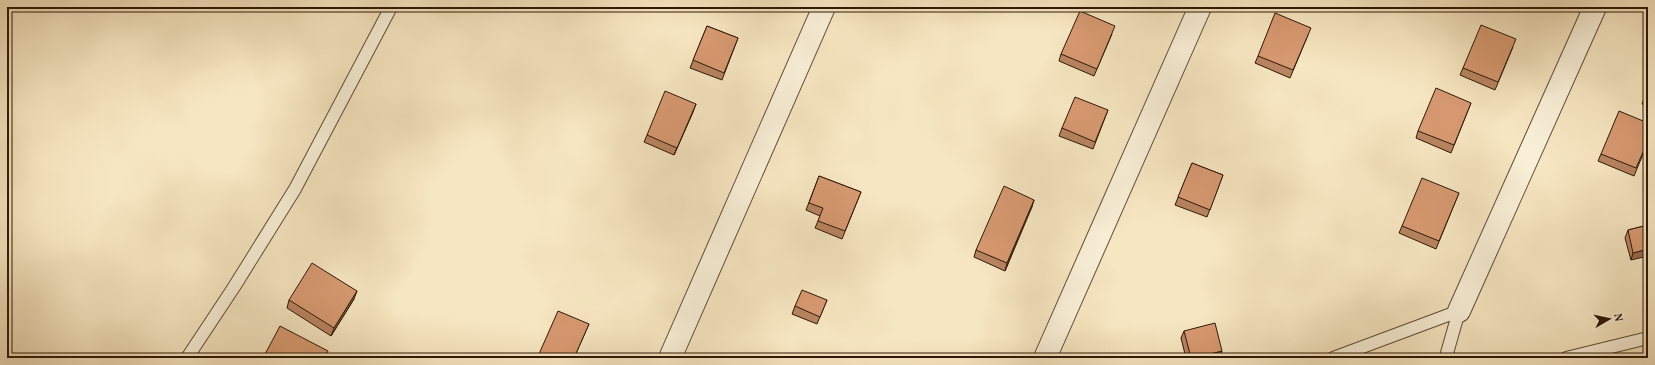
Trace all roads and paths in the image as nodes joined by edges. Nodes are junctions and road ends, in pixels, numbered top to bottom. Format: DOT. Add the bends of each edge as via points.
graph roads {
  1 [pos="391,7"];
  2 [pos="824,7"];
  3 [pos="1200,7"];
  4 [pos="1595,7"];
  5 [pos="1459,311"];
  6 [pos="1648,338"];
  7 [pos="187,358"];
  8 [pos="670,358"];
  9 [pos="1045,358"];
  10 [pos="1333,358"];
  11 [pos="1450,358"];
  12 [pos="1566,358"];
  1 -- 7 [label="lane" via="295,189"];
  2 -- 8 [label="street"];
  3 -- 9 [label="street"];
  4 -- 5 [label="street"];
  5 -- 10 [label="lane"];
  5 -- 11 [label="lane" via="1447,353"];
  6 -- 12 [label="lane"];
}
